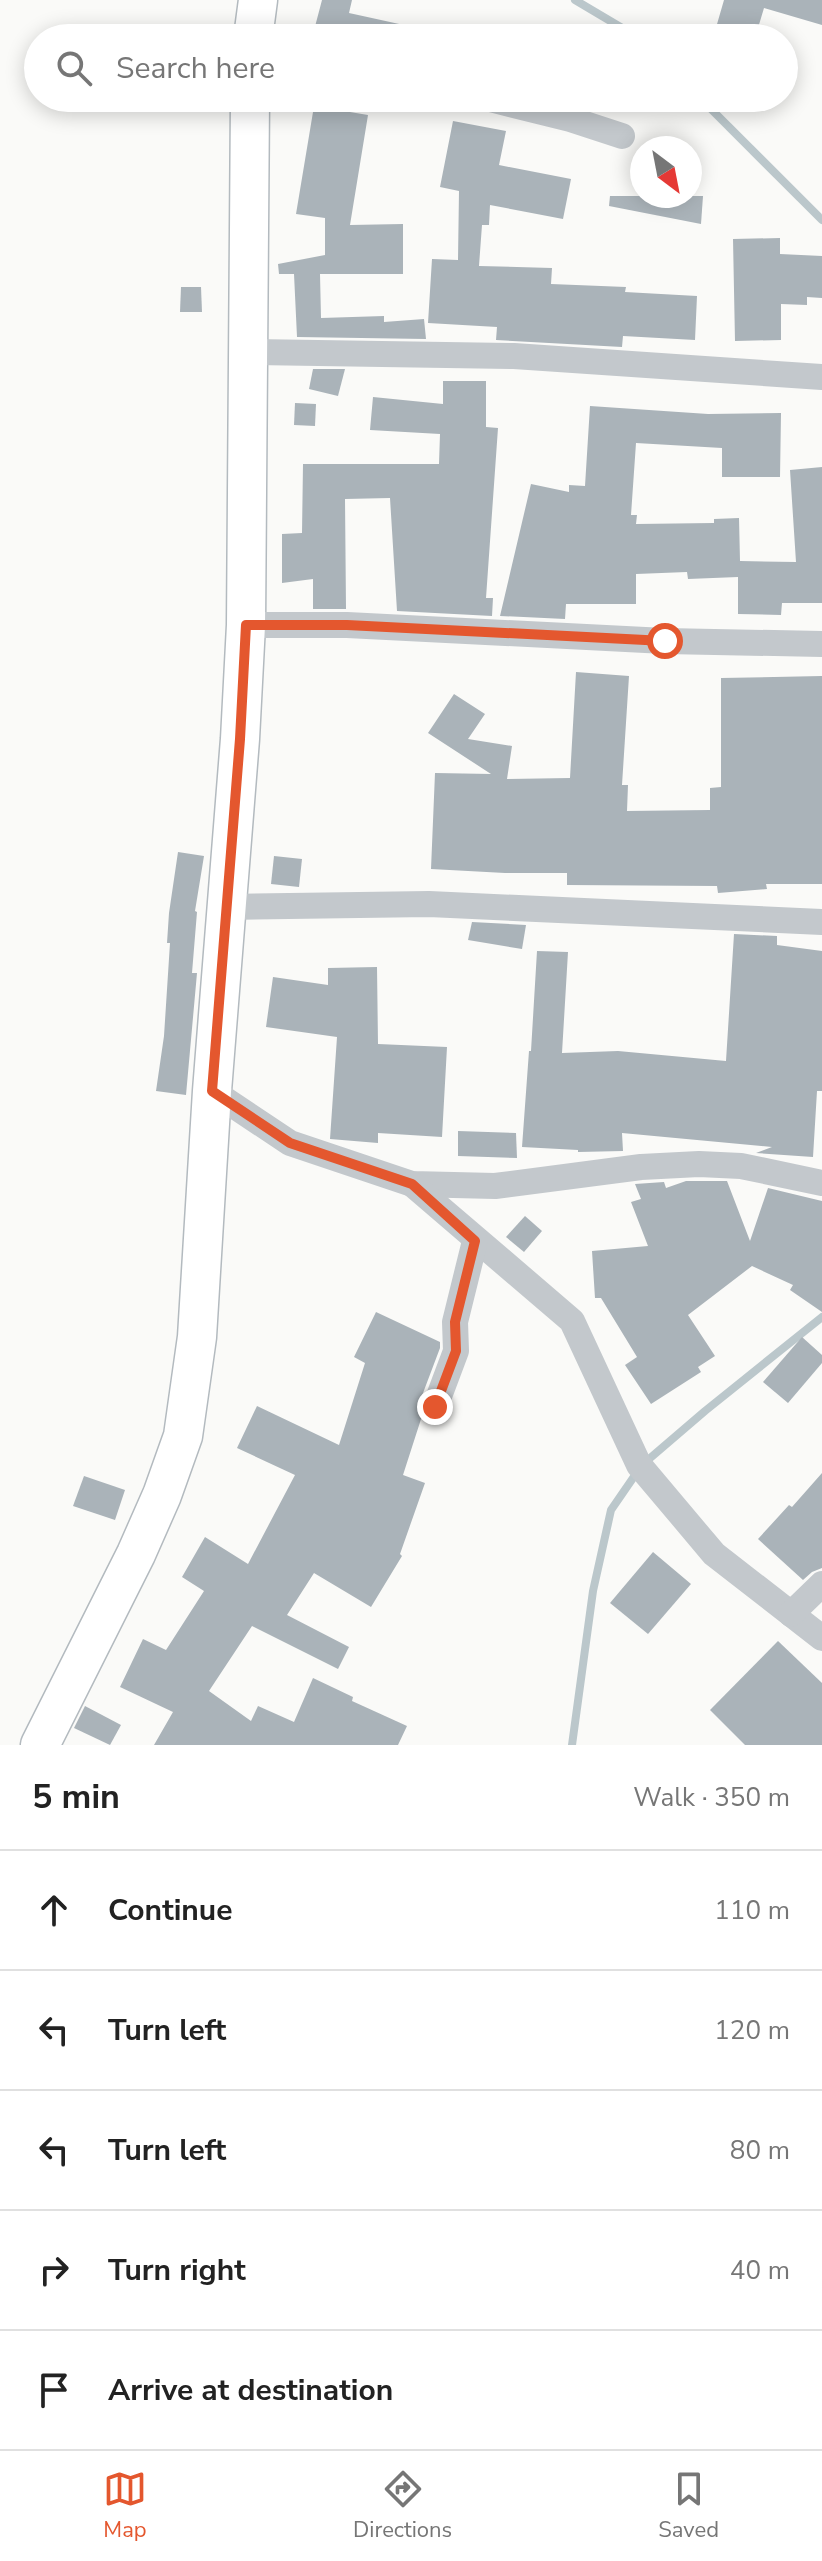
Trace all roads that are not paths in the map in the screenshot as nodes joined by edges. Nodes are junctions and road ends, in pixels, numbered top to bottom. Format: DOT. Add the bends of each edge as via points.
graph roads {
  1 [pos="258,0"];
  2 [pos="255,24"];
  3 [pos="250,112"];
  4 [pos="542,112"];
  5 [pos="622,136"];
  6 [pos="248,352"];
  7 [pos="822,377"];
  8 [pos="246,625"];
  9 [pos="822,644"];
  10 [pos="226,907"];
  11 [pos="822,922"];
  12 [pos="212,1091"];
  13 [pos="822,1183"];
  14 [pos="412,1184"];
  15 [pos="475,1241"];
  16 [pos="435,1407"];
  17 [pos="822,1584"];
  18 [pos="791,1614"];
  19 [pos="822,1638"];
  20 [pos="40,1745"];
  1 -- 2 [label="main road"];
  3 -- 6 [label="main road"];
  4 -- 5 [label="street"];
  6 -- 7 [label="street" via="514,356"];
  6 -- 8 [label="main road"];
  8 -- 9 [label="street"];
  8 -- 10 [label="main road"];
  10 -- 11 [label="street" via="429,904"];
  10 -- 12 [label="main road"];
  12 -- 14 [label="street" via="290,1143"];
  12 -- 20 [label="main road" via="197,1337 183,1436 136,1554"];
  13 -- 14 [label="street" via="741,1166 699,1164 495,1186"];
  14 -- 15 [label="street"];
  15 -- 16 [label="street" via="455,1322 456,1351"];
  15 -- 18 [label="street" via="572,1321 639,1465 714,1554"];
  17 -- 18 [label="street"];
  18 -- 19 [label="street"];
}
